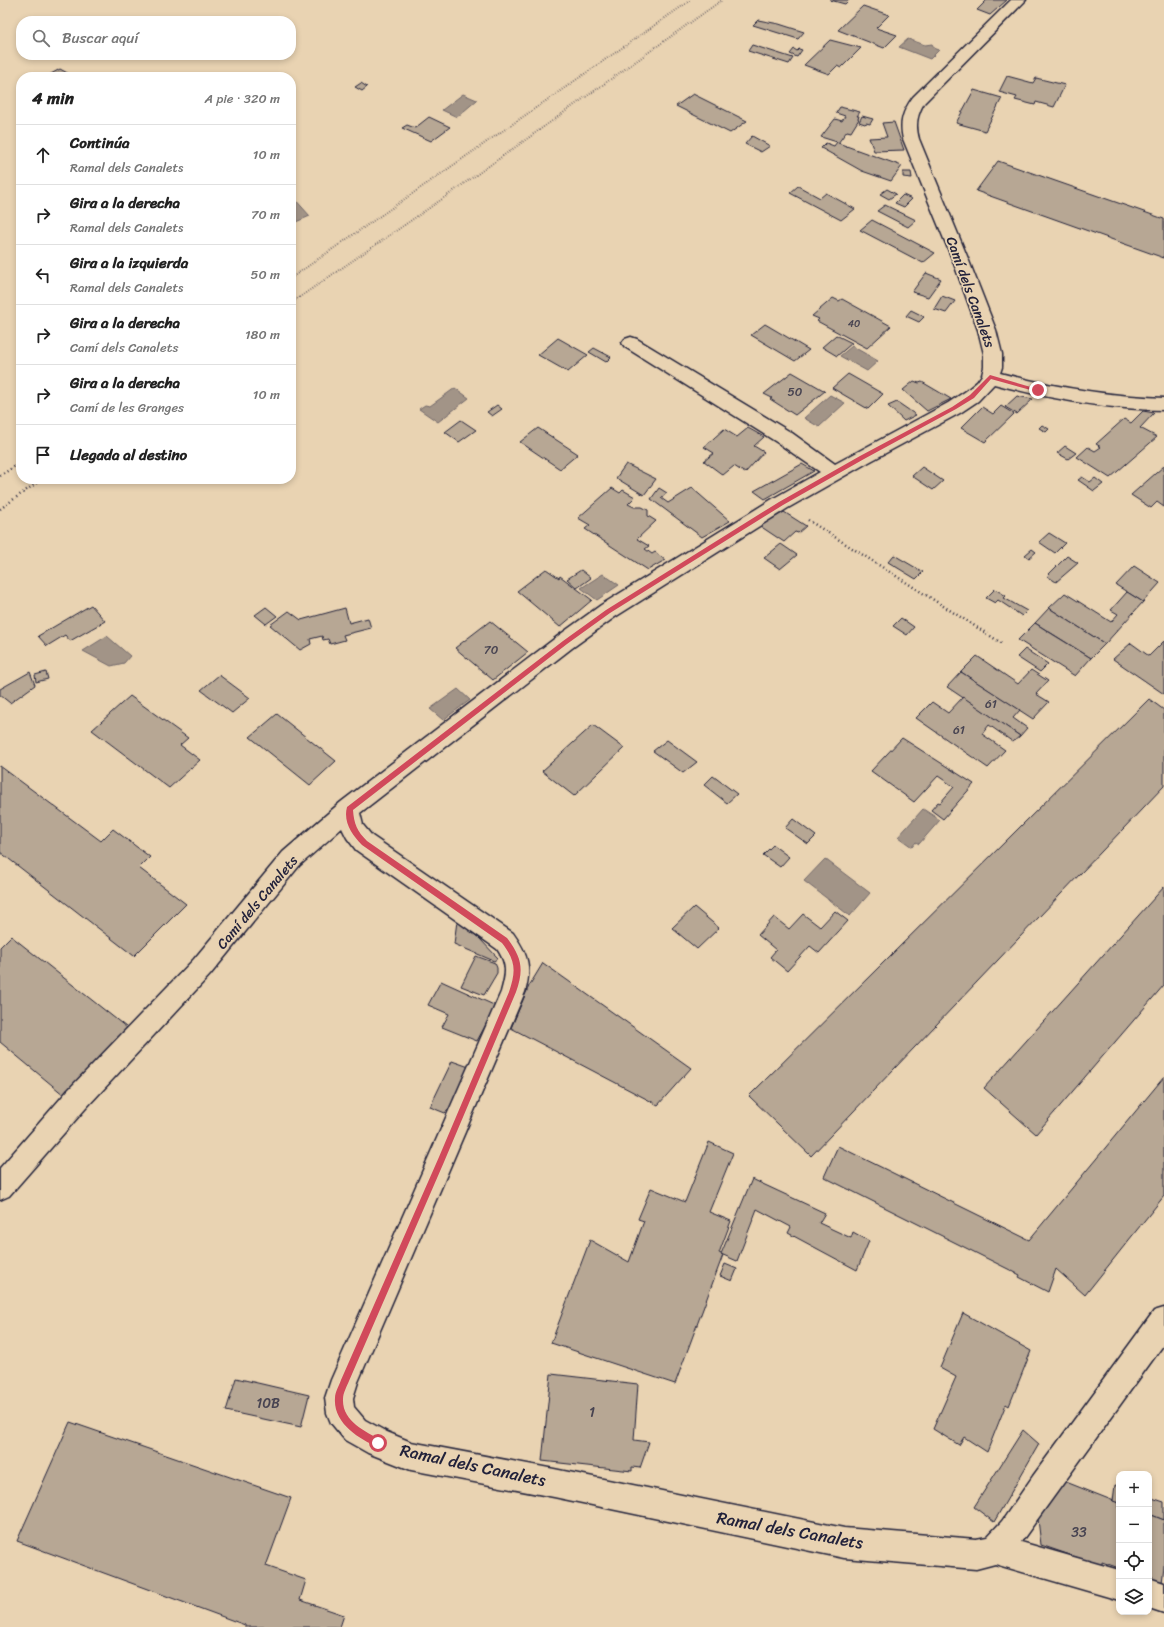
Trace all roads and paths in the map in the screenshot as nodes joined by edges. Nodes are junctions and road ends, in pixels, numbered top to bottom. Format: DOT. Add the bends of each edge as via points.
graph roads {
  1 [pos="691,0"];
  2 [pos="722,0"];
  3 [pos="1019,0"];
  4 [pos="296,275"];
  5 [pos="296,300"];
  6 [pos="631,343"];
  7 [pos="990,377"];
  8 [pos="1164,404"];
  9 [pos="16,465"];
  10 [pos="834,473"];
  11 [pos="0,476"];
  12 [pos="35,484"];
  13 [pos="781,503"];
  14 [pos="0,509"];
  15 [pos="1003,644"];
  16 [pos="349,809"];
  17 [pos="0,1187"];
  18 [pos="1164,1320"];
  19 [pos="995,1549"];
  20 [pos="1116,1584"];
  21 [pos="1152,1594"];
  22 [pos="1164,1598"];
  1 -- 4 [label="path"];
  2 -- 5 [label="path" via="448,196"];
  3 -- 7 [label="street, Camí dels Canalets" via="929,88 912,109 908,120 911,139 987,330 993,354"];
  6 -- 10 [label="street" via="784,438"];
  7 -- 8 [label="street" via="1066,396"];
  7 -- 10 [label="street, Camí dels Canalets" via="972,396 954,408"];
  9 -- 11 [label="path"];
  10 -- 13 [label="street, Camí dels Canalets"];
  12 -- 14 [label="path"];
  13 -- 15 [label="path"];
  13 -- 16 [label="street, Camí dels Canalets" via="608,611"];
  16 -- 17 [label="street, Camí dels Canalets" via="291,860 202,967 77,1099"];
  16 -- 19 [label="street, Ramal dels Canalets" via="350,823 364,843 505,941 514,953 517,965 513,992 345,1380 339,1398 341,1413 355,1430 378,1443 411,1456 844,1543 976,1554"];
  18 -- 19 [label="street" via="1012,1531"];
  19 -- 20 [label="street"];
  21 -- 22 [label="street"];
}
